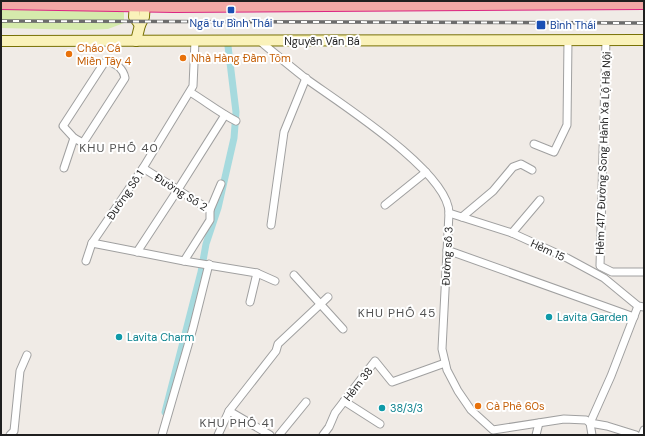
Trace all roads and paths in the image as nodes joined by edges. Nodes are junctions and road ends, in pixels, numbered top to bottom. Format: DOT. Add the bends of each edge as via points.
graph roads {
  1 [pos="1,3"];
  2 [pos="140,3"];
  3 [pos="644,3"];
  4 [pos="568,40"];
  5 [pos="606,40"];
  6 [pos="644,40"];
  7 [pos="1,41"];
  8 [pos="136,41"];
  9 [pos="195,41"];
  10 [pos="260,41"];
  11 [pos="306,78"];
  12 [pos="190,92"];
  13 [pos="225,115"];
  14 [pos="236,120"];
  15 [pos="74,138"];
  16 [pos="534,144"];
  17 [pos="64,168"];
  18 [pos="143,168"];
  19 [pos="532,170"];
  20 [pos="426,172"];
  21 [pos="221,184"];
  22 [pos="177,191"];
  23 [pos="540,200"];
  24 [pos="385,206"];
  25 [pos="210,210"];
  26 [pos="449,213"];
  27 [pos="462,217"];
  28 [pos="271,225"];
  29 [pos="512,233"];
  30 [pos="92,243"];
  31 [pos="447,250"];
  32 [pos="136,252"];
  33 [pos="86,261"];
  34 [pos="184,261"];
  35 [pos="209,264"];
  36 [pos="257,272"];
  37 [pos="644,272"];
  38 [pos="294,275"];
  39 [pos="275,282"];
  40 [pos="328,297"];
  41 [pos="250,302"];
  42 [pos="321,304"];
  43 [pos="641,307"];
  44 [pos="634,317"];
  45 [pos="342,329"];
  46 [pos="27,355"];
  47 [pos="445,363"];
  48 [pos="344,401"];
  49 [pos="306,402"];
  50 [pos="229,411"];
  51 [pos="540,423"];
  52 [pos="590,423"];
  53 [pos="380,424"];
  54 [pos="644,430"];
  55 [pos="10,435"];
  56 [pos="162,435"];
  57 [pos="218,435"];
  58 [pos="270,435"];
  59 [pos="279,435"];
  60 [pos="323,435"];
  61 [pos="536,435"];
  62 [pos="592,435"];
  63 [pos="636,435"];
  64 [pos="642,435"];
  1 -- 2 [label="highway"];
  2 -- 3 [label="highway"];
  2 -- 8 [label="main road" via="134,17 140,25"];
  4 -- 5 [label="main road, Nguyễn Văn Bá"];
  4 -- 10 [label="main road, Nguyễn Văn Bá"];
  4 -- 16 [label="street" via="567,126 554,152"];
  5 -- 6 [label="main road, Nguyễn Văn Bá"];
  5 -- 37 [label="street, Hẻm 417 Đường Song Hành Xa Lộ Hà Nội" via="600,266 612,272"];
  7 -- 8 [label="main road, Nguyễn Văn Bá"];
  8 -- 9 [label="main road, Nguyễn Văn Bá"];
  9 -- 10 [label="main road, Nguyễn Văn Bá"];
  9 -- 12 [label="street, Đường Số 1" via="193,86"];
  10 -- 11 [label="street, Đường số 3"];
  11 -- 20 [label="street, Đường số 3" via="351,109"];
  11 -- 28 [label="street" via="284,132"];
  12 -- 13 [label="street"];
  12 -- 18 [label="street, Đường Số 1"];
  13 -- 14 [label="street"];
  13 -- 22 [label="street"];
  15 -- 15 [label="street" via="63,126 104,63 119,66 125,78 83,143"];
  15 -- 17 [label="street"];
  18 -- 22 [label="street, Đường Số 2"];
  18 -- 30 [label="street, Đường Số 1"];
  19 -- 27 [label="street" via="521,164 514,167 493,191"];
  20 -- 24 [label="street"];
  20 -- 26 [label="street, Đường số 3" via="443,194"];
  21 -- 25 [label="street"];
  22 -- 25 [label="street, Đường Số 2"];
  22 -- 32 [label="street"];
  23 -- 29 [label="street"];
  25 -- 34 [label="street, Đường Số 2" via="210,220"];
  26 -- 27 [label="street, Hẻm 15"];
  26 -- 31 [label="street, Đường số 3"];
  27 -- 29 [label="street, Hẻm 15"];
  29 -- 43 [label="street, Hẻm 15" via="604,278"];
  30 -- 32 [label="street"];
  30 -- 33 [label="street, Đường Số 1"];
  31 -- 44 [label="street"];
  31 -- 47 [label="street, Đường số 3" via="442,349"];
  32 -- 34 [label="street"];
  34 -- 35 [label="street"];
  35 -- 36 [label="street"];
  35 -- 56 [label="street"];
  36 -- 39 [label="street"];
  36 -- 41 [label="street"];
  38 -- 42 [label="street"];
  40 -- 42 [label="street"];
  42 -- 45 [label="street"];
  42 -- 50 [label="street" via="278,344 276,351"];
  43 -- 44 [label="street"];
  44 -- 52 [label="street"];
  46 -- 55 [label="street" via="20,371 14,431"];
  47 -- 48 [label="street, Hẻm 38" via="392,382 375,361"];
  47 -- 51 [label="street, Đường số 3" via="471,410 493,430"];
  48 -- 53 [label="street"];
  48 -- 60 [label="street, Hẻm 38"];
  49 -- 59 [label="street"];
  50 -- 57 [label="street"];
  50 -- 58 [label="street"];
  51 -- 52 [label="street, Đường số 3" via="564,419 586,420"];
  51 -- 61 [label="street"];
  52 -- 62 [label="street"];
  52 -- 63 [label="street, Đường số 3"];
  54 -- 64 [label="street"];
}
